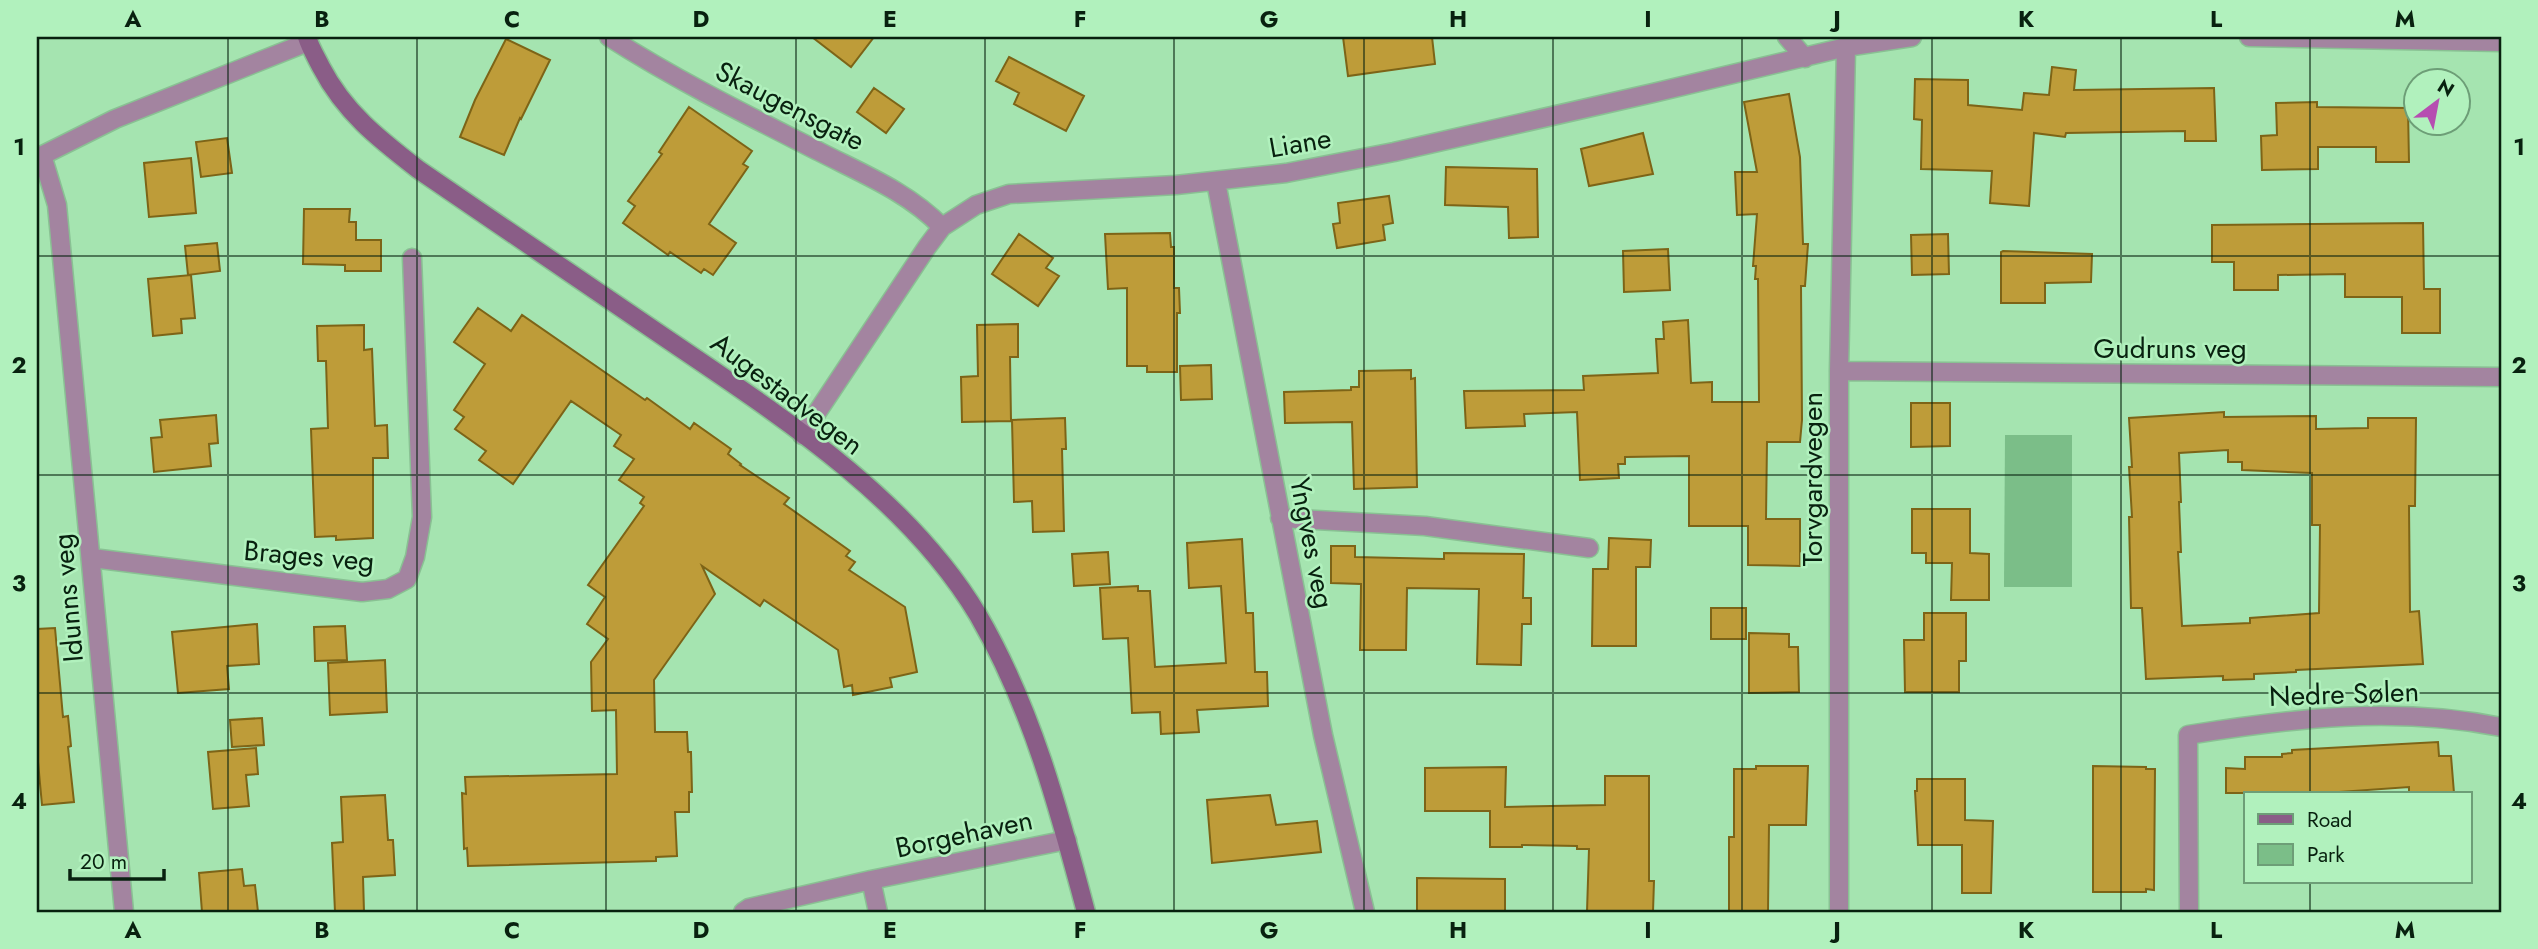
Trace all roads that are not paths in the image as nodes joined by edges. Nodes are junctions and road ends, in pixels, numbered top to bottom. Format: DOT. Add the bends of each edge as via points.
graph roads {
  1 [pos="609,37"];
  2 [pos="1787,37"];
  3 [pos="1912,37"];
  4 [pos="2249,37"];
  5 [pos="308,39"];
  6 [pos="2501,42"];
  7 [pos="1846,47"];
  8 [pos="1805,58"];
  9 [pos="39,156"];
  10 [pos="1216,182"];
  11 [pos="942,227"];
  12 [pos="412,258"];
  13 [pos="1839,371"];
  14 [pos="2501,377"];
  15 [pos="802,435"];
  16 [pos="1280,518"];
  17 [pos="1589,548"];
  18 [pos="92,558"];
  19 [pos="2501,727"];
  20 [pos="1067,840"];
  21 [pos="871,880"];
  22 [pos="124,912"];
  23 [pos="743,912"];
  24 [pos="878,912"];
  25 [pos="1086,912"];
  26 [pos="1365,912"];
  27 [pos="1839,912"];
  28 [pos="2189,912"];
  1 -- 11 [label="street, Skaugensgate" via="877,180 925,209"];
  2 -- 8 [label="street"];
  3 -- 7 [label="street, Liane"];
  4 -- 6 [label="street"];
  5 -- 9 [label="street" via="115,119"];
  5 -- 15 [label="main road, Augestadvegen" via="330,84 378,139"];
  7 -- 8 [label="street, Liane"];
  7 -- 13 [label="street, Torvgardvegen"];
  8 -- 10 [label="street, Liane" via="1394,152"];
  9 -- 18 [label="street, Idunns veg" via="57,205"];
  10 -- 11 [label="street, Liane" via="1009,194 976,205"];
  10 -- 16 [label="street, Yngves veg"];
  11 -- 15 [label="street, Liane"];
  12 -- 18 [label="street, Brages veg" via="422,517 407,579 388,589 362,592"];
  13 -- 14 [label="street, Gudruns veg"];
  13 -- 27 [label="street, Torvgardvegen"];
  15 -- 20 [label="main road, Augestadvegen" via="902,519 977,614 1024,708"];
  16 -- 17 [label="street" via="1425,526"];
  16 -- 26 [label="street, Yngves veg" via="1323,735"];
  18 -- 22 [label="street, Idunns veg"];
  19 -- 28 [label="street, Nedre Sølen" via="2456,718 2378,715 2276,721 2189,735"];
  20 -- 21 [label="street, Borgehaven"];
  20 -- 25 [label="main road, Augestadvegen"];
  21 -- 23 [label="street, Borgehaven"];
  21 -- 24 [label="street, Borgehaven"];
}
